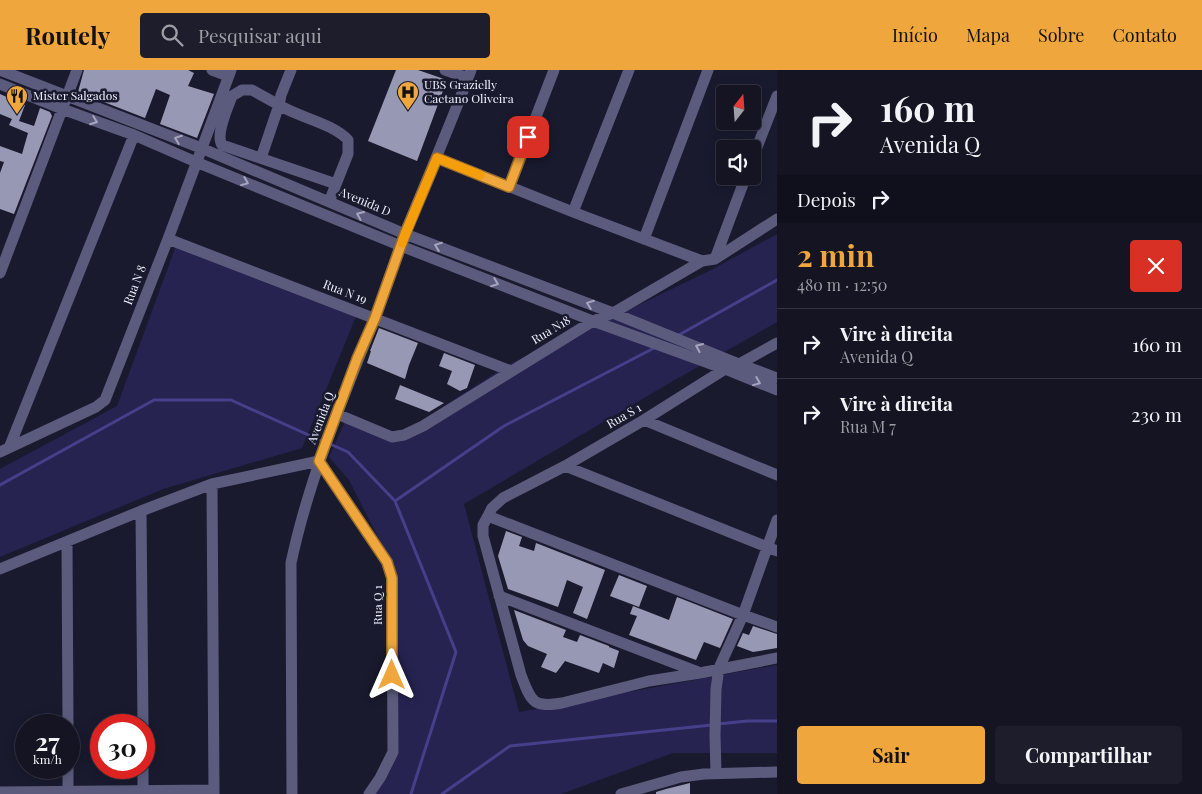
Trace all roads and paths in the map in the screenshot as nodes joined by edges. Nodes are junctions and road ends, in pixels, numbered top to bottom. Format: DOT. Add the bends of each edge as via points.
graph roads {
  1 [pos="0,70"];
  2 [pos="77,70"];
  3 [pos="212,70"];
  4 [pos="290,70"];
  5 [pos="445,70"];
  6 [pos="554,70"];
  7 [pos="629,70"];
  8 [pos="708,70"];
  9 [pos="230,73"];
  10 [pos="469,74"];
  11 [pos="0,84"];
  12 [pos="66,96"];
  13 [pos="777,96"];
  14 [pos="279,105"];
  15 [pos="62,109"];
  16 [pos="134,135"];
  17 [pos="760,140"];
  18 [pos="201,148"];
  19 [pos="261,158"];
  20 [pos="437,158"];
  21 [pos="196,162"];
  22 [pos="336,184"];
  23 [pos="743,185"];
  24 [pos="509,187"];
  25 [pos="329,202"];
  26 [pos="573,212"];
  27 [pos="777,219"];
  28 [pos="405,234"];
  29 [pos="644,238"];
  30 [pos="168,239"];
  31 [pos="400,246"];
  32 [pos="715,259"];
  33 [pos="702,261"];
  34 [pos="0,273"];
  35 [pos="613,313"];
  36 [pos="375,318"];
  37 [pos="593,321"];
  38 [pos="777,343"];
  39 [pos="739,364"];
  40 [pos="725,370"];
  41 [pos="511,371"];
  42 [pos="777,378"];
  43 [pos="777,390"];
  44 [pos="337,414"];
  45 [pos="644,420"];
  46 [pos="4,450"];
  47 [pos="319,461"];
  48 [pos="565,466"];
  49 [pos="777,475"];
  50 [pos="212,484"];
  51 [pos="141,511"];
  52 [pos="488,516"];
  53 [pos="777,520"];
  54 [pos="67,542"];
  55 [pos="772,549"];
  56 [pos="0,569"];
  57 [pos="499,596"];
  58 [pos="743,615"];
  59 [pos="777,627"];
  60 [pos="777,658"];
  61 [pos="719,668"];
  62 [pos="700,673"];
  63 [pos="68,714"];
  64 [pos="142,714"];
  65 [pos="777,772"];
  66 [pos="716,773"];
  67 [pos="68,779"];
  68 [pos="143,779"];
  69 [pos="143,790"];
  70 [pos="68,791"];
  71 [pos="0,792"];
  72 [pos="214,792"];
  73 [pos="292,794"];
  74 [pos="369,794"];
  75 [pos="621,794"];
  1 -- 12 [label="street, Avenida D"];
  2 -- 12 [label="street"];
  3 -- 9 [label="street"];
  4 -- 14 [label="street"];
  5 -- 10 [label="street"];
  6 -- 24 [label="street"];
  7 -- 26 [label="street"];
  8 -- 29 [label="street"];
  9 -- 18 [label="street, Rua N 8"];
  10 -- 20 [label="street, Avenida Q"];
  11 -- 15 [label="street"];
  12 -- 15 [label="street"];
  18 -- 12 [label="street, Avenida D, one-way"];
  13 -- 17 [label="street"];
  14 -- 19 [label="street"];
  14 -- 19 [label="street" via="252,90 242,90 232,96 219,134 222,144"];
  14 -- 22 [label="street" via="341,133 348,140 348,154"];
  15 -- 16 [label="street, one-way"];
  15 -- 34 [label="street"];
  16 -- 21 [label="street"];
  16 -- 46 [label="street"];
  18 -- 21 [label="street, Rua N 8"];
  18 -- 25 [label="street, Avenida D"];
  19 -- 22 [label="street"];
  20 -- 24 [label="street"];
  20 -- 28 [label="street, Avenida Q"];
  21 -- 30 [label="street, Rua N 8"];
  21 -- 31 [label="street, one-way"];
  22 -- 25 [label="street"];
  23 -- 32 [label="street"];
  24 -- 26 [label="street"];
  28 -- 25 [label="street, Avenida D, one-way"];
  26 -- 29 [label="street"];
  27 -- 32 [label="street, Rua N18"];
  28 -- 31 [label="street, Avenida Q"];
  35 -- 28 [label="street, Avenida D, one-way"];
  29 -- 33 [label="street"];
  30 -- 36 [label="street, Rua N 19"];
  30 -- 46 [label="street, Rua N 8" via="105,400"];
  31 -- 36 [label="street, Avenida Q"];
  31 -- 37 [label="street, one-way"];
  32 -- 33 [label="street, Rua N18"];
  33 -- 35 [label="street, Rua N18"];
  35 -- 37 [label="street, Rua N18"];
  39 -- 35 [label="street, Avenida D, one-way"];
  36 -- 41 [label="street, Rua N 19"];
  36 -- 44 [label="street, Avenida Q"];
  37 -- 40 [label="street"];
  37 -- 41 [label="street, Rua N18"];
  38 -- 39 [label="street, Rua S 1"];
  39 -- 40 [label="street, Rua S 1"];
  39 -- 42 [label="street, Avenida D"];
  40 -- 43 [label="street, one-way"];
  40 -- 45 [label="street, Rua S 1"];
  41 -- 44 [label="street, Rua N18" via="423,426 400,436 392,437"];
  44 -- 47 [label="street, Avenida Q"];
  45 -- 48 [label="street, Rua S 1"];
  45 -- 49 [label="street"];
  47 -- 50 [label="street"];
  47 -- 73 [label="street, Avenida Q" via="291,563"];
  47 -- 74 [label="street, Rua Q 1" via="387,562 392,578 393,752"];
  48 -- 52 [label="street, Rua S 1" via="503,498"];
  48 -- 55 [label="street"];
  50 -- 51 [label="street"];
  50 -- 72 [label="street"];
  51 -- 54 [label="street"];
  51 -- 64 [label="street"];
  52 -- 57 [label="street" via="483,525 483,536"];
  52 -- 58 [label="street"];
  53 -- 55 [label="street"];
  54 -- 56 [label="street"];
  54 -- 63 [label="street"];
  55 -- 58 [label="street"];
  57 -- 62 [label="street"];
  57 -- 62 [label="street" via="520,675 533,701 540,704 549,705 649,681"];
  58 -- 59 [label="street"];
  58 -- 61 [label="street"];
  60 -- 61 [label="street"];
  61 -- 62 [label="street"];
  61 -- 66 [label="street" via="715,718"];
  65 -- 66 [label="street"];
  66 -- 75 [label="street" via="682,777"];
  67 -- 70 [label="street"];
  68 -- 69 [label="street"];
  69 -- 70 [label="street"];
  69 -- 72 [label="street"];
  70 -- 71 [label="street"];
}
